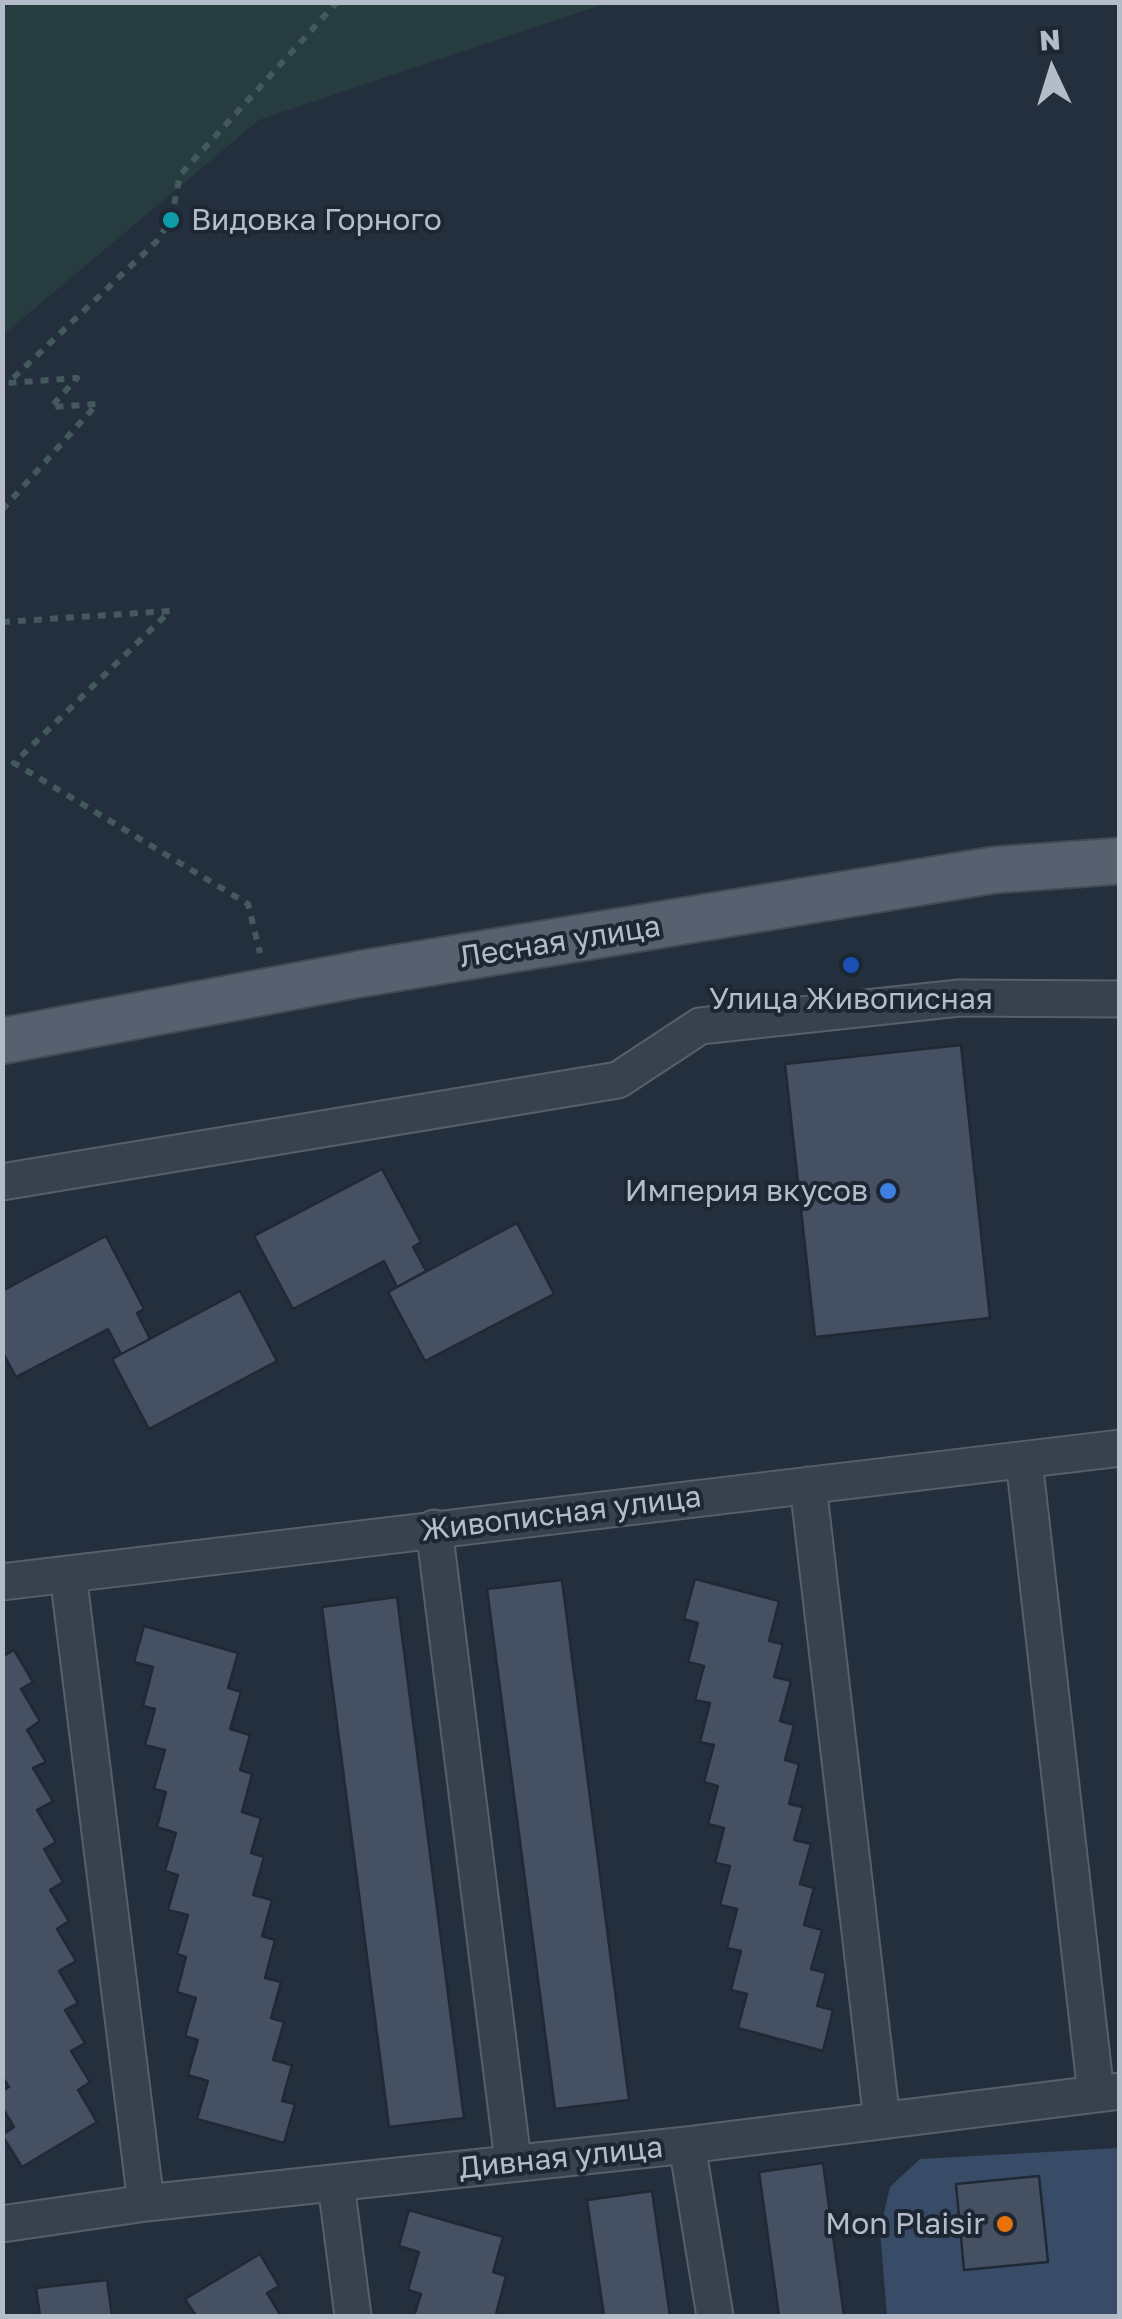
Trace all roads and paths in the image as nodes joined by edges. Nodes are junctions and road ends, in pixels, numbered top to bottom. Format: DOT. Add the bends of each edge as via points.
graph roads {
  1 [pos="337,2"];
  2 [pos="2,510"];
  3 [pos="2,622"];
  4 [pos="1120,861"];
  5 [pos="260,954"];
  6 [pos="1120,999"];
  7 [pos="2,1042"];
  8 [pos="2,1182"];
  9 [pos="1120,1448"];
  10 [pos="1024,1460"];
  11 [pos="808,1485"];
  12 [pos="434,1528"];
  13 [pos="68,1574"];
  14 [pos="2,1582"];
  15 [pos="1108,2093"];
  16 [pos="882,2121"];
  17 [pos="686,2145"];
  18 [pos="513,2161"];
  19 [pos="336,2184"];
  20 [pos="146,2203"];
  21 [pos="2,2224"];
  22 [pos="353,2316"];
  23 [pos="716,2316"];
  1 -- 2 [label="path" via="180,176 171,220 156,242 8,384 78,378 51,408 97,404"];
  3 -- 5 [label="path" via="170,611 14,763 248,904"];
  4 -- 7 [label="main road, Лесная улица" via="994,870 360,974"];
  6 -- 8 [label="street" via="960,998 700,1026 618,1080"];
  9 -- 10 [label="street, Живописная улица"];
  10 -- 11 [label="street, Живописная улица"];
  10 -- 15 [label="street"];
  11 -- 12 [label="street, Живописная улица"];
  11 -- 16 [label="street"];
  12 -- 13 [label="street, Живописная улица"];
  12 -- 18 [label="street"];
  13 -- 14 [label="street, Живописная улица"];
  13 -- 20 [label="street"];
  15 -- 16 [label="street, Дивная улица"];
  16 -- 17 [label="street, Дивная улица"];
  17 -- 18 [label="street, Дивная улица"];
  17 -- 23 [label="street"];
  18 -- 19 [label="street, Дивная улица"];
  19 -- 20 [label="street, Дивная улица"];
  19 -- 22 [label="street"];
  20 -- 21 [label="street, Дивная улица"];
}
